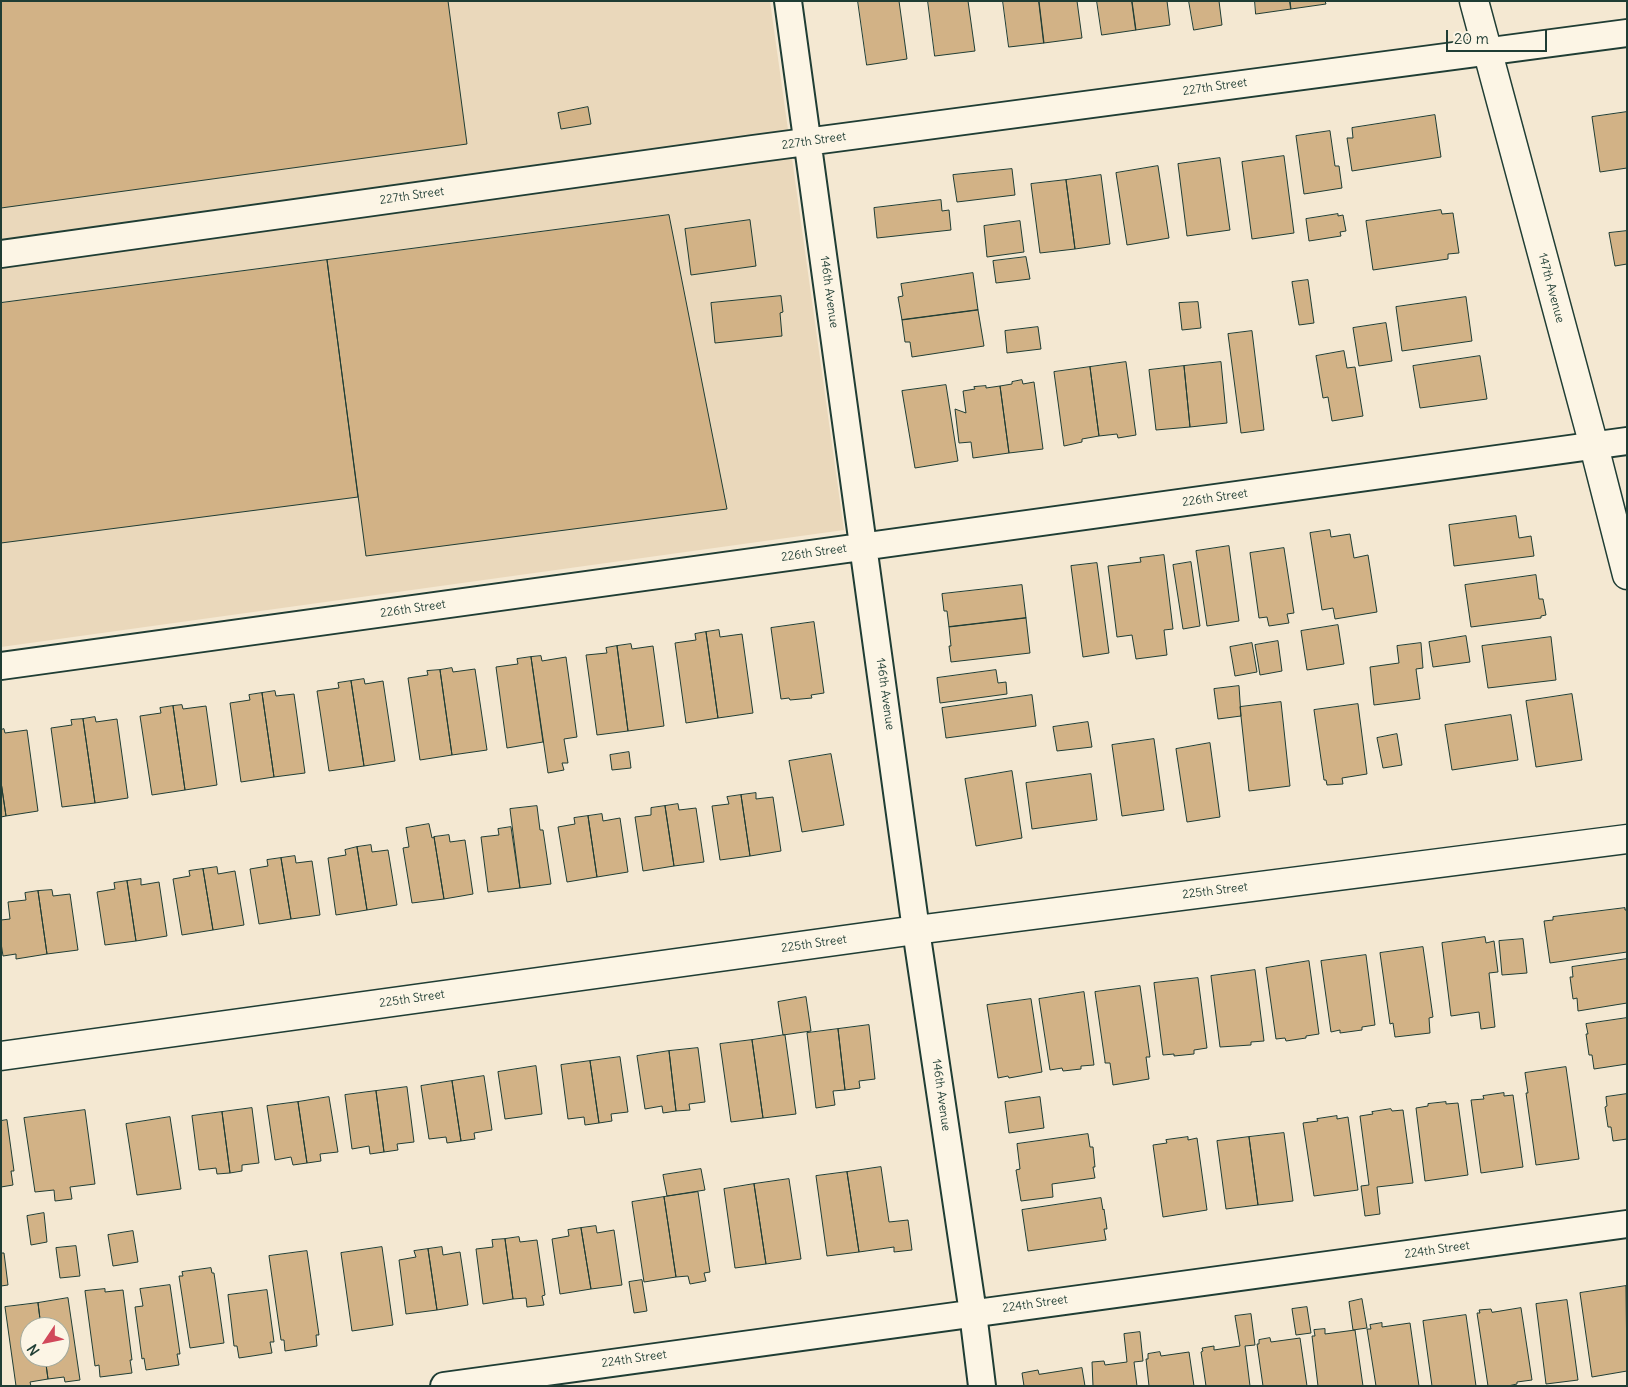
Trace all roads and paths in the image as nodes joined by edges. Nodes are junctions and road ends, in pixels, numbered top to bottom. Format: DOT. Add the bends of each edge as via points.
graph roads {
  1 [pos="788,1"];
  2 [pos="1474,1"];
  3 [pos="1627,33"];
  4 [pos="1488,51"];
  5 [pos="808,141"];
  6 [pos="1,254"];
  7 [pos="1627,441"];
  8 [pos="1594,446"];
  9 [pos="864,546"];
  10 [pos="1627,575"];
  11 [pos="1,666"];
  12 [pos="1627,839"];
  13 [pos="916,930"];
  14 [pos="1,1056"];
  15 [pos="1627,1224"];
  16 [pos="973,1312"];
  17 [pos="444,1386"];
  18 [pos="982,1386"];
  1 -- 5 [label="street, 146th Avenue"];
  2 -- 4 [label="street, 147th Avenue"];
  3 -- 4 [label="street, 227th Street"];
  4 -- 5 [label="street, 227th Street"];
  4 -- 8 [label="street, 147th Avenue"];
  5 -- 6 [label="street, 227th Street"];
  5 -- 9 [label="street, 146th Avenue"];
  7 -- 8 [label="street, 226th Street"];
  8 -- 9 [label="street, 226th Street"];
  8 -- 10 [label="street, 147th Avenue"];
  9 -- 11 [label="street, 226th Street"];
  9 -- 13 [label="street, 146th Avenue"];
  12 -- 13 [label="street, 225th Street"];
  13 -- 14 [label="street, 225th Street"];
  13 -- 16 [label="street, 146th Avenue"];
  15 -- 16 [label="street, 224th Street"];
  16 -- 17 [label="street, 224th Street"];
  16 -- 18 [label="street, 146th Avenue"];
}
